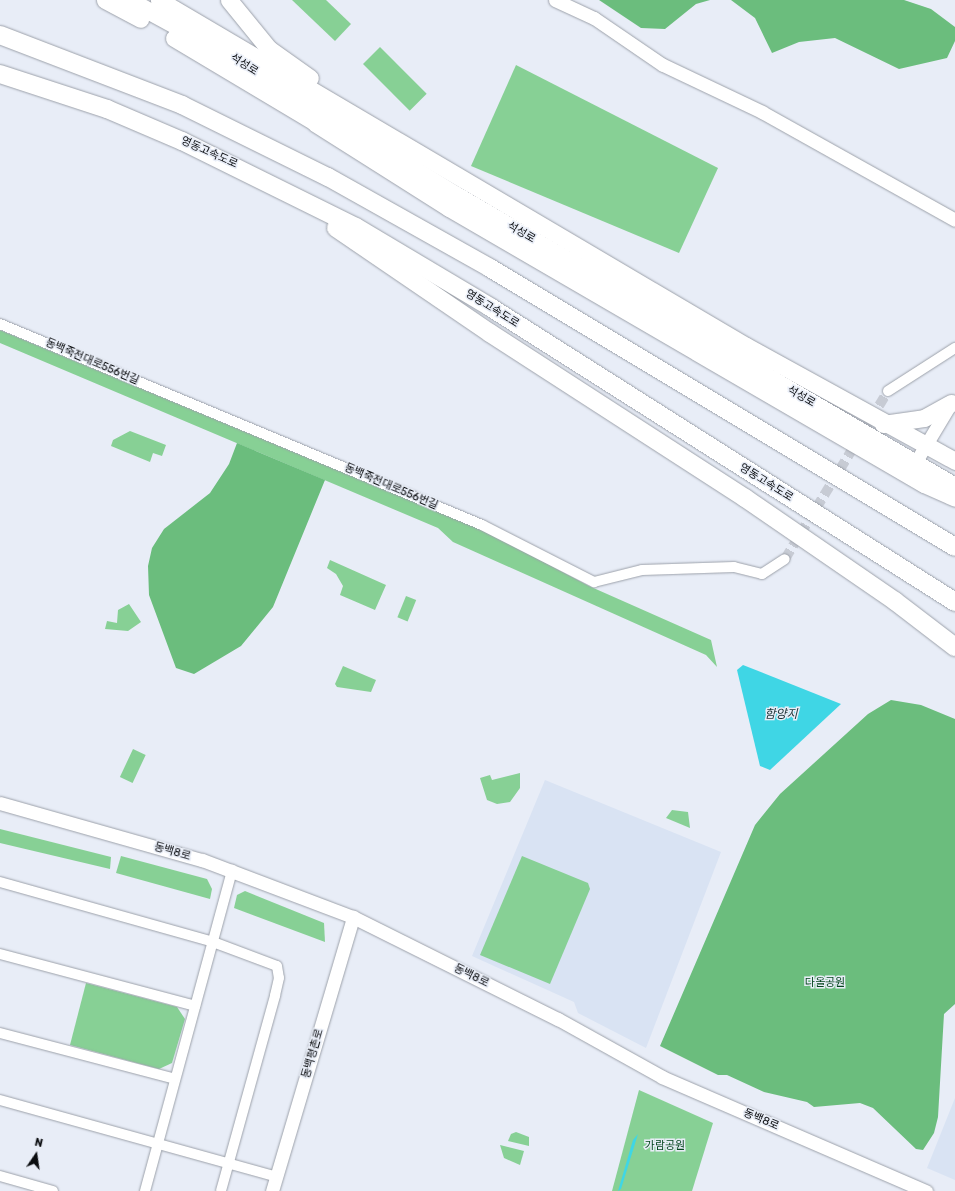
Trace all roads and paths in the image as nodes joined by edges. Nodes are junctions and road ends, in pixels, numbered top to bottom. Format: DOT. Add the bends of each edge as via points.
graph roads {
  1 [pos="106,0"];
  2 [pos="129,0"];
  3 [pos="159,0"];
  4 [pos="229,0"];
  5 [pos="555,0"];
  6 [pos="0,35"];
  7 [pos="0,74"];
  8 [pos="315,123"];
  9 [pos="374,127"];
  10 [pos="266,180"];
  11 [pos="456,196"];
  12 [pos="955,220"];
  13 [pos="0,324"];
  14 [pos="955,348"];
  15 [pos="888,391"];
  16 [pos="953,400"];
  17 [pos="883,424"];
  18 [pos="926,445"];
  19 [pos="955,461"];
  20 [pos="915,463"];
  21 [pos="955,486"];
  22 [pos="955,498"];
  23 [pos="955,547"];
  24 [pos="785,559"];
  25 [pos="955,602"];
  26 [pos="955,647"];
  27 [pos="0,803"];
  28 [pos="232,870"];
  29 [pos="0,882"];
  30 [pos="353,917"];
  31 [pos="214,942"];
  32 [pos="0,954"];
  33 [pos="194,1006"];
  34 [pos="0,1033"];
  35 [pos="176,1079"];
  36 [pos="0,1100"];
  37 [pos="158,1142"];
  38 [pos="228,1162"];
  39 [pos="0,1176"];
  40 [pos="277,1177"];
  41 [pos="53,1191"];
  42 [pos="145,1191"];
  43 [pos="221,1191"];
  44 [pos="272,1191"];
  45 [pos="926,1191"];
  1 -- 8 [label="highway"];
  2 -- 11 [label="highway, 석성로" via="222,51"];
  3 -- 9 [label="highway, 석성로"];
  4 -- 9 [label="highway" via="269,49"];
  5 -- 12 [label="street" via="594,18 663,66 762,112"];
  6 -- 23 [label="highway" via="182,105 328,177 490,268"];
  7 -- 10 [label="highway, 영동고속도로" via="107,110"];
  8 -- 11 [label="highway"];
  8 -- 22 [label="highway" via="449,208 924,484"];
  9 -- 17 [label="highway, 석성로"];
  10 -- 25 [label="highway, 영동고속도로" via="418,262"];
  10 -- 26 [label="highway" via="490,333 758,507"];
  11 -- 20 [label="highway, 석성로"];
  13 -- 24 [label="street, 동백죽전대로556번길" via="482,525 594,582 642,570 734,567 762,574"];
  14 -- 15 [label="street"];
  16 -- 17 [label="highway" via="924,418"];
  16 -- 18 [label="street"];
  17 -- 18 [label="highway, 석성로"];
  18 -- 19 [label="highway, 석성로"];
  18 -- 20 [label="street"];
  20 -- 21 [label="highway, 석성로"];
  27 -- 28 [label="street, 동백8로"];
  28 -- 30 [label="street, 동백8로"];
  28 -- 31 [label="street"];
  29 -- 31 [label="street"];
  30 -- 40 [label="street, 동백평촌로"];
  30 -- 45 [label="street, 동백8로" via="558,1019 662,1077"];
  31 -- 33 [label="street"];
  31 -- 38 [label="street" via="277,966 279,978"];
  32 -- 33 [label="street"];
  33 -- 35 [label="street"];
  34 -- 35 [label="street"];
  35 -- 37 [label="street"];
  36 -- 37 [label="street"];
  37 -- 38 [label="street"];
  37 -- 42 [label="street"];
  38 -- 40 [label="street"];
  38 -- 43 [label="street"];
  39 -- 41 [label="street"];
  40 -- 44 [label="street, 동백평촌로"];
}
